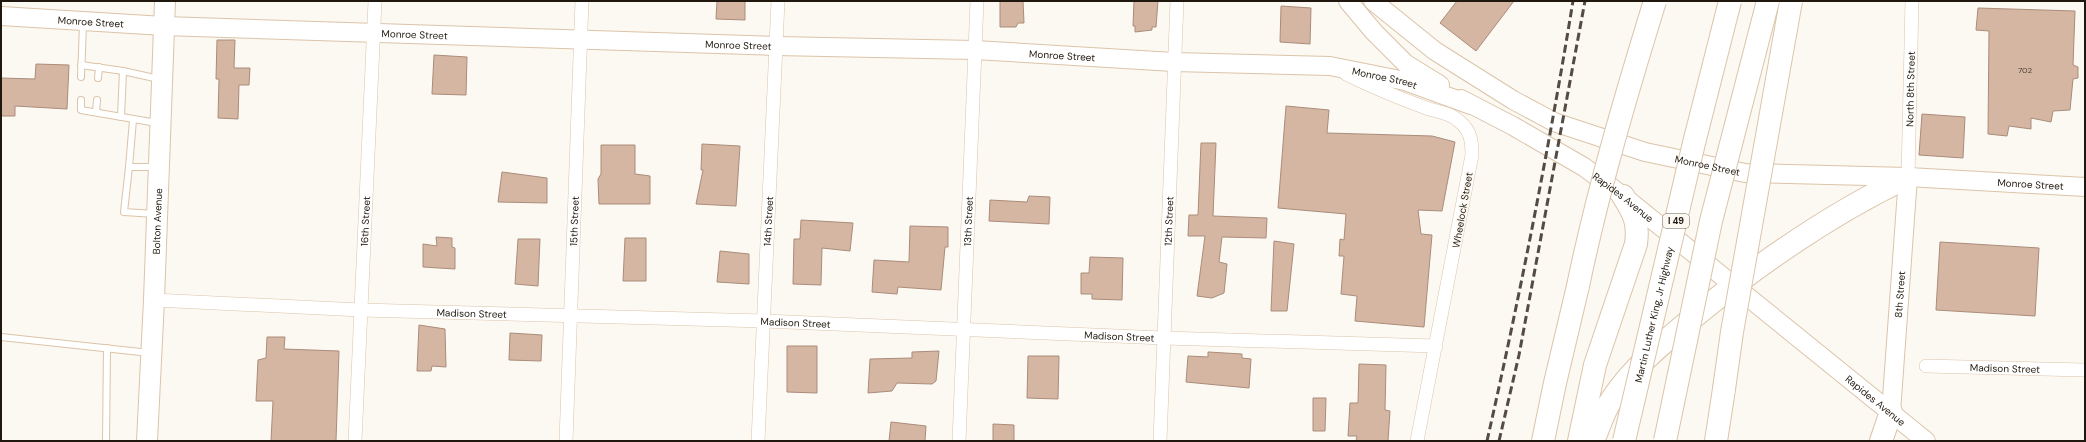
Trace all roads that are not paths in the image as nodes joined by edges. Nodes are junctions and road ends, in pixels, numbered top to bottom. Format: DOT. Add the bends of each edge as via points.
graph roads {
  1 [pos="165,1"];
  2 [pos="374,1"];
  3 [pos="582,1"];
  4 [pos="778,1"];
  5 [pos="977,1"];
  6 [pos="1177,1"];
  7 [pos="1348,1"];
  8 [pos="1373,1"];
  9 [pos="1654,1"];
  10 [pos="1730,1"];
  11 [pos="1768,1"];
  12 [pos="1791,1"];
  13 [pos="1912,1"];
  14 [pos="1,16"];
  15 [pos="83,22"];
  16 [pos="164,26"];
  17 [pos="373,32"];
  18 [pos="581,40"];
  19 [pos="776,46"];
  20 [pos="975,50"];
  21 [pos="1174,62"];
  22 [pos="81,65"];
  23 [pos="1330,66"];
  24 [pos="99,68"];
  25 [pos="123,71"];
  26 [pos="81,77"];
  27 [pos="98,78"];
  28 [pos="162,80"];
  29 [pos="81,100"];
  30 [pos="97,100"];
  31 [pos="1471,105"];
  32 [pos="96,112"];
  33 [pos="121,117"];
  34 [pos="133,120"];
  35 [pos="160,124"];
  36 [pos="159,166"];
  37 [pos="129,167"];
  38 [pos="1908,177"];
  39 [pos="2085,187"];
  40 [pos="1624,196"];
  41 [pos="157,214"];
  42 [pos="1733,285"];
  43 [pos="154,300"];
  44 [pos="361,310"];
  45 [pos="570,315"];
  46 [pos="764,321"];
  47 [pos="963,330"];
  48 [pos="1,337"];
  49 [pos="1164,338"];
  50 [pos="1436,346"];
  51 [pos="107,348"];
  52 [pos="151,353"];
  53 [pos="1926,366"];
  54 [pos="2085,370"];
  55 [pos="1891,412"];
  56 [pos="106,441"];
  57 [pos="147,441"];
  58 [pos="355,441"];
  59 [pos="566,441"];
  60 [pos="758,441"];
  61 [pos="959,441"];
  62 [pos="1160,441"];
  63 [pos="1417,441"];
  64 [pos="1543,441"];
  65 [pos="1578,441"];
  66 [pos="1593,441"];
  67 [pos="1624,441"];
  68 [pos="1665,441"];
  69 [pos="1716,441"];
  70 [pos="1881,441"];
  71 [pos="1926,441"];
  1 -- 16 [label="main road, Bolton Avenue"];
  2 -- 17 [label="street, 16th Street"];
  3 -- 18 [label="street, 15th Street"];
  4 -- 19 [label="street, 14th Street"];
  5 -- 20 [label="street, 13th Street"];
  6 -- 21 [label="street, 12th Street"];
  7 -- 31 [label="main road, Rapides Avenue" via="1406,64"];
  8 -- 38 [label="main road, Monroe Street" via="1435,51 1513,100 1554,122 1591,135 1645,152 1745,172"];
  9 -- 64 [label="highway, bridge" via="1587,242"];
  10 -- 67 [label="highway, Martin Luther King, Jr Highway / I 49, bridge"];
  11 -- 68 [label="highway, bridge" via="1711,221"];
  12 -- 69 [label="highway, bridge" via="1732,332"];
  13 -- 38 [label="street, North 8th Street"];
  14 -- 15 [label="main road, Monroe Street"];
  15 -- 16 [label="main road, Monroe Street"];
  15 -- 22 [label="lane"];
  16 -- 17 [label="main road, Monroe Street"];
  16 -- 28 [label="main road, Bolton Avenue"];
  17 -- 18 [label="main road, Monroe Street"];
  17 -- 44 [label="street, 16th Street"];
  18 -- 19 [label="main road, Monroe Street"];
  18 -- 45 [label="street, 15th Street"];
  19 -- 20 [label="main road, Monroe Street"];
  19 -- 46 [label="street, 14th Street"];
  20 -- 21 [label="main road, Monroe Street"];
  20 -- 47 [label="street, 13th Street"];
  21 -- 23 [label="main road, Monroe Street"];
  21 -- 49 [label="street, 12th Street"];
  22 -- 24 [label="lane"];
  22 -- 26 [label="lane"];
  23 -- 31 [label="main road, Monroe Street" via="1406,80"];
  23 -- 50 [label="street, Wheelock Street" via="1378,90 1451,115 1460,121 1472,141 1472,156"];
  24 -- 25 [label="lane"];
  24 -- 27 [label="lane"];
  25 -- 28 [label="lane"];
  25 -- 33 [label="lane"];
  28 -- 35 [label="main road, Bolton Avenue"];
  29 -- 32 [label="lane" via="81,110"];
  30 -- 32 [label="lane"];
  31 -- 40 [label="main road, Rapides Avenue" via="1561,153"];
  32 -- 33 [label="lane"];
  33 -- 34 [label="lane"];
  34 -- 35 [label="lane"];
  34 -- 37 [label="lane"];
  35 -- 36 [label="main road, Bolton Avenue"];
  36 -- 37 [label="lane"];
  36 -- 41 [label="main road, Bolton Avenue"];
  37 -- 41 [label="lane" via="124,212"];
  38 -- 39 [label="main road, Monroe Street"];
  38 -- 42 [label="highway" via="1838,215"];
  38 -- 55 [label="main road, 8th Street"];
  40 -- 42 [label="main road, Rapides Avenue"];
  40 -- 65 [label="highway" via="1635,215 1638,230 1636,244 1595,365"];
  41 -- 43 [label="main road, Bolton Avenue"];
  42 -- 55 [label="main road, Rapides Avenue"];
  42 -- 66 [label="highway" via="1664,342 1631,375 1611,400"];
  43 -- 44 [label="street, Madison Street"];
  43 -- 52 [label="main road, Bolton Avenue"];
  44 -- 45 [label="street, Madison Street"];
  44 -- 58 [label="street, 16th Street"];
  45 -- 46 [label="street, Madison Street"];
  45 -- 59 [label="street, 15th Street"];
  46 -- 47 [label="street, Madison Street"];
  46 -- 60 [label="street, 14th Street"];
  47 -- 49 [label="street, Madison Street"];
  47 -- 61 [label="street, 13th Street"];
  48 -- 51 [label="lane"];
  49 -- 50 [label="street, Madison Street"];
  49 -- 62 [label="street, 12th Street"];
  50 -- 63 [label="street, Wheelock Street"];
  51 -- 52 [label="lane"];
  51 -- 56 [label="lane"];
  52 -- 57 [label="main road, Bolton Avenue"];
  53 -- 54 [label="street, Madison Street"];
  55 -- 70 [label="highway"];
  55 -- 71 [label="main road, Rapides Avenue"];
}
